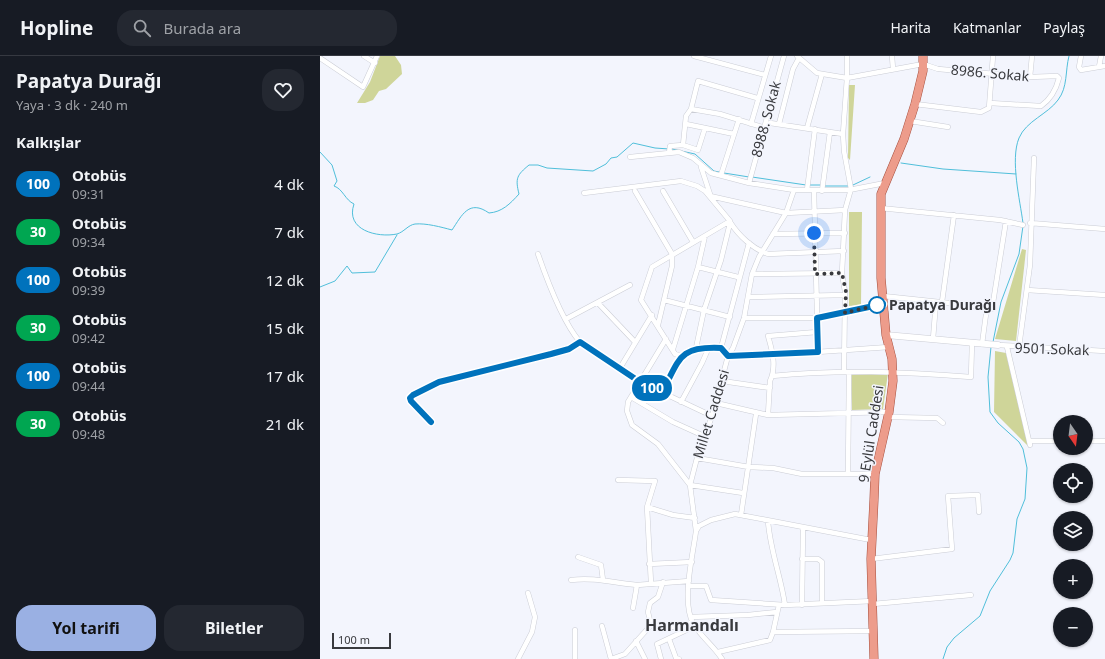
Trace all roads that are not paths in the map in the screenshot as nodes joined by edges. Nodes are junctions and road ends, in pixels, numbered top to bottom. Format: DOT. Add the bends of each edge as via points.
graph roads {
  1 [pos="364,56"];
  2 [pos="377,56"];
  3 [pos="694,56"];
  4 [pos="771,56"];
  5 [pos="784,56"];
  6 [pos="847,56"];
  7 [pos="892,56"];
  8 [pos="993,56"];
  9 [pos="1032,56"];
  10 [pos="1081,56"];
  11 [pos="1101,56"];
  12 [pos="798,57"];
  13 [pos="320,58"];
  14 [pos="923,60"];
  15 [pos="375,63"];
  16 [pos="1105,66"];
  17 [pos="1099,67"];
  18 [pos="893,69"];
  19 [pos="992,73"];
  20 [pos="822,74"];
  21 [pos="765,75"];
  22 [pos="1030,77"];
  23 [pos="847,78"];
  24 [pos="757,98"];
  25 [pos="990,103"];
  26 [pos="915,104"];
  27 [pos="691,109"];
  28 [pos="739,119"];
  29 [pos="910,121"];
  30 [pos="686,124"];
  31 [pos="751,124"];
  32 [pos="779,124"];
  33 [pos="948,127"];
  34 [pos="706,128"];
  35 [pos="765,128"];
  36 [pos="807,128"];
  37 [pos="815,129"];
  38 [pos="830,132"];
  39 [pos="734,134"];
  40 [pos="843,134"];
  41 [pos="683,146"];
  42 [pos="670,150"];
  43 [pos="630,157"];
  44 [pos="1034,158"];
  45 [pos="701,166"];
  46 [pos="721,173"];
  47 [pos="749,183"];
  48 [pos="885,183"];
  49 [pos="807,186"];
  50 [pos="822,187"];
  51 [pos="851,189"];
  52 [pos="635,190"];
  53 [pos="794,190"];
  54 [pos="814,190"];
  55 [pos="663,191"];
  56 [pos="584,193"];
  57 [pos="710,196"];
  58 [pos="880,208"];
  59 [pos="845,210"];
  60 [pos="815,212"];
  61 [pos="786,213"];
  62 [pos="954,215"];
  63 [pos="1006,221"];
  64 [pos="730,222"];
  65 [pos="1030,222"];
  66 [pos="1023,225"];
  67 [pos="1105,229"];
  68 [pos="814,233"];
  69 [pos="846,233"];
  70 [pos="773,234"];
  71 [pos="705,236"];
  72 [pos="694,242"];
  73 [pos="749,243"];
  74 [pos="762,252"];
  75 [pos="814,252"];
  76 [pos="844,252"];
  77 [pos="538,254"];
  78 [pos="672,254"];
  79 [pos="698,267"];
  80 [pos="716,272"];
  81 [pos="842,273"];
  82 [pos="752,274"];
  83 [pos="815,274"];
  84 [pos="738,277"];
  85 [pos="630,285"];
  86 [pos="1027,290"];
  87 [pos="1105,294"];
  88 [pos="846,295"];
  89 [pos="816,296"];
  90 [pos="749,297"];
  91 [pos="664,300"];
  92 [pos="883,300"];
  93 [pos="936,302"];
  94 [pos="942,302"];
  95 [pos="598,303"];
  96 [pos="685,306"];
  97 [pos="987,308"];
  98 [pos="704,310"];
  99 [pos="845,313"];
  100 [pos="652,315"];
  101 [pos="730,317"];
  102 [pos="744,318"];
  103 [pos="817,318"];
  104 [pos="566,319"];
  105 [pos="658,325"];
  106 [pos="817,332"];
  107 [pos="886,335"];
  108 [pos="666,339"];
  109 [pos="933,339"];
  110 [pos="580,342"];
  111 [pos="634,342"];
  112 [pos="972,343"];
  113 [pos="985,345"];
  114 [pos="998,345"];
  115 [pos="709,347"];
  116 [pos="889,347"];
  117 [pos="1007,347"];
  118 [pos="1018,347"];
  119 [pos="696,348"];
  120 [pos="721,348"];
  121 [pos="673,349"];
  122 [pos="845,350"];
  123 [pos="818,352"];
  124 [pos="1105,352"];
  125 [pos="774,355"];
  126 [pos="681,356"];
  127 [pos="728,356"];
  128 [pos="620,368"];
  129 [pos="892,371"];
  130 [pos="847,372"];
  131 [pos="772,376"];
  132 [pos="722,381"];
  133 [pos="640,382"];
  134 [pos="770,388"];
  135 [pos="662,392"];
  136 [pos="631,397"];
  137 [pos="681,402"];
  138 [pos="716,403"];
  139 [pos="848,413"];
  140 [pos="756,414"];
  141 [pos="888,415"];
  142 [pos="712,416"];
  143 [pos="768,416"];
  144 [pos="431,422"];
  145 [pos="943,423"];
  146 [pos="704,436"];
  147 [pos="1053,441"];
  148 [pos="1093,441"];
  149 [pos="1105,441"];
  150 [pos="697,458"];
  151 [pos="749,467"];
  152 [pos="848,473"];
  153 [pos="876,474"];
  154 [pos="618,480"];
  155 [pos="690,484"];
  156 [pos="744,493"];
  157 [pos="647,507"];
  158 [pos="979,512"];
  159 [pos="740,515"];
  160 [pos="695,518"];
  161 [pos="768,521"];
  162 [pos="803,528"];
  163 [pos="696,531"];
  164 [pos="872,540"];
  165 [pos="578,557"];
  166 [pos="871,559"];
  167 [pos="802,560"];
  168 [pos="692,562"];
  169 [pos="650,564"];
  170 [pos="571,580"];
  171 [pos="603,580"];
  172 [pos="663,582"];
  173 [pos="651,583"];
  174 [pos="689,584"];
  175 [pos="637,585"];
  176 [pos="528,593"];
  177 [pos="971,595"];
  178 [pos="822,602"];
  179 [pos="873,603"];
  180 [pos="778,605"];
  181 [pos="785,605"];
  182 [pos="802,605"];
  183 [pos="633,608"];
  184 [pos="777,612"];
  185 [pos="691,617"];
  186 [pos="694,624"];
  187 [pos="651,625"];
  188 [pos="602,626"];
  189 [pos="575,630"];
  190 [pos="874,631"];
  191 [pos="773,632"];
  192 [pos="669,639"];
  193 [pos="636,641"];
  194 [pos="718,652"];
  195 [pos="616,658"];
  196 [pos="518,659"];
  197 [pos="575,659"];
  198 [pos="645,659"];
  199 [pos="661,659"];
  200 [pos="679,659"];
  201 [pos="722,659"];
  202 [pos="874,659"];
  1 -- 15 [label="street"];
  2 -- 15 [label="street"];
  3 -- 21 [label="street"];
  4 -- 21 [label="street"];
  5 -- 35 [label="street, 8988. Sokak"];
  6 -- 23 [label="street"];
  7 -- 18 [label="street"];
  8 -- 19 [label="street"];
  9 -- 22 [label="street"];
  10 -- 17 [label="street" via="1081,70"];
  11 -- 17 [label="street"];
  12 -- 20 [label="street, 8986. Sokak" via="806,66"];
  12 -- 32 [label="street"];
  13 -- 15 [label="street" via="363,87"];
  14 -- 18 [label="street, 8986. Sokak"];
  14 -- 19 [label="street, 8986. Sokak" via="938,69"];
  14 -- 26 [label="main road, 9 Eylül Caddesi"];
  16 -- 17 [label="street"];
  18 -- 23 [label="street, 8986. Sokak"];
  19 -- 22 [label="street, 8986. Sokak"];
  19 -- 25 [label="street"];
  20 -- 23 [label="street, 8986. Sokak"];
  20 -- 36 [label="street"];
  21 -- 24 [label="street"];
  22 -- 25 [label="street, 8986. Sokak" via="1059,78 1050,99 1041,106"];
  23 -- 40 [label="street"];
  24 -- 27 [label="street" via="698,81"];
  24 -- 31 [label="street"];
  25 -- 26 [label="street" via="989,108 981,112"];
  26 -- 29 [label="main road, 9 Eylül Caddesi"];
  27 -- 28 [label="street"];
  27 -- 30 [label="street" via="686,116"];
  28 -- 31 [label="street"];
  28 -- 39 [label="street"];
  29 -- 33 [label="street"];
  29 -- 48 [label="main road, 9 Eylül Caddesi"];
  30 -- 34 [label="street"];
  30 -- 41 [label="street"];
  31 -- 35 [label="street"];
  32 -- 35 [label="street" via="770,123"];
  32 -- 36 [label="street"];
  34 -- 39 [label="street"];
  34 -- 41 [label="street" via="698,150"];
  35 -- 47 [label="street, 8988. Sokak"];
  36 -- 37 [label="street"];
  37 -- 38 [label="street"];
  37 -- 49 [label="street"];
  38 -- 40 [label="street"];
  38 -- 50 [label="street"];
  39 -- 46 [label="street"];
  40 -- 51 [label="street"];
  41 -- 42 [label="street"];
  42 -- 43 [label="street"];
  42 -- 45 [label="street" via="693,158"];
  44 -- 65 [label="street"];
  45 -- 46 [label="street" via="711,173"];
  45 -- 57 [label="street"];
  46 -- 47 [label="street"];
  47 -- 53 [label="street"];
  48 -- 51 [label="street"];
  48 -- 58 [label="main road, 9 Eylül Caddesi"];
  49 -- 53 [label="street"];
  49 -- 54 [label="street"];
  50 -- 51 [label="street"];
  50 -- 54 [label="street"];
  51 -- 59 [label="street"];
  52 -- 78 [label="street"];
  53 -- 61 [label="street, Millet Caddesi"];
  54 -- 60 [label="street"];
  55 -- 72 [label="street"];
  56 -- 57 [label="street" via="681,181 697,186"];
  57 -- 61 [label="street"];
  57 -- 64 [label="street"];
  58 -- 62 [label="street"];
  58 -- 92 [label="main road, 9 Eylül Caddesi"];
  59 -- 60 [label="street"];
  59 -- 69 [label="street"];
  60 -- 61 [label="street"];
  60 -- 68 [label="street"];
  61 -- 70 [label="street, Millet Caddesi"];
  62 -- 63 [label="street"];
  62 -- 94 [label="street"];
  63 -- 66 [label="street"];
  63 -- 97 [label="street" via="992,308"];
  64 -- 71 [label="street"];
  64 -- 73 [label="street"];
  64 -- 80 [label="street"];
  65 -- 67 [label="street"];
  65 -- 86 [label="street"];
  68 -- 69 [label="street"];
  68 -- 70 [label="street"];
  68 -- 75 [label="street"];
  69 -- 76 [label="street"];
  70 -- 74 [label="street, Millet Caddesi"];
  71 -- 72 [label="street"];
  71 -- 79 [label="street"];
  72 -- 78 [label="street"];
  73 -- 74 [label="street"];
  73 -- 84 [label="street"];
  74 -- 75 [label="street"];
  74 -- 82 [label="street, Millet Caddesi"];
  75 -- 76 [label="street"];
  75 -- 83 [label="street"];
  76 -- 81 [label="street"];
  77 -- 104 [label="street"];
  78 -- 91 [label="street" via="672,266"];
  78 -- 100 [label="street" via="652,267 645,287 641,300"];
  79 -- 80 [label="street"];
  79 -- 96 [label="street"];
  80 -- 84 [label="street"];
  80 -- 98 [label="street"];
  81 -- 83 [label="street"];
  81 -- 88 [label="street"];
  82 -- 83 [label="street"];
  82 -- 90 [label="street, Millet Caddesi"];
  83 -- 89 [label="street"];
  84 -- 101 [label="street"];
  85 -- 95 [label="street"];
  86 -- 87 [label="street"];
  86 -- 118 [label="street"];
  88 -- 89 [label="street"];
  88 -- 99 [label="street"];
  89 -- 90 [label="street"];
  89 -- 103 [label="street"];
  90 -- 102 [label="street, Millet Caddesi"];
  91 -- 96 [label="street"];
  91 -- 105 [label="street"];
  92 -- 93 [label="street"];
  92 -- 99 [label="street"];
  92 -- 107 [label="main road, 9 Eylül Caddesi"];
  93 -- 94 [label="street"];
  93 -- 109 [label="street"];
  94 -- 97 [label="street"];
  95 -- 104 [label="street"];
  95 -- 111 [label="street"];
  96 -- 98 [label="street"];
  96 -- 121 [label="street"];
  97 -- 113 [label="street"];
  98 -- 101 [label="street"];
  98 -- 119 [label="street"];
  99 -- 103 [label="street"];
  99 -- 122 [label="street"];
  100 -- 105 [label="street"];
  100 -- 111 [label="street"];
  101 -- 120 [label="street"];
  102 -- 103 [label="street"];
  102 -- 127 [label="street, Millet Caddesi"];
  103 -- 106 [label="street"];
  104 -- 110 [label="street" via="572,333"];
  105 -- 108 [label="street"];
  106 -- 123 [label="street"];
  106 -- 125 [label="street" via="768,336"];
  107 -- 109 [label="street"];
  107 -- 116 [label="main road, 9 Eylül Caddesi"];
  108 -- 121 [label="street"];
  108 -- 133 [label="street"];
  109 -- 112 [label="street"];
  110 -- 128 [label="street"];
  110 -- 144 [label="street" via="569,349 439,382 413,395 411,401"];
  111 -- 128 [label="street"];
  112 -- 113 [label="street"];
  112 -- 129 [label="street" via="971,377"];
  113 -- 114 [label="street"];
  114 -- 117 [label="street, 9501.Sokak"];
  115 -- 119 [label="street"];
  115 -- 120 [label="street"];
  115 -- 137 [label="street"];
  116 -- 122 [label="street"];
  116 -- 129 [label="main road, 9 Eylül Caddesi"];
  117 -- 118 [label="street, 9501.Sokak"];
  117 -- 147 [label="street" via="1029,443"];
  118 -- 124 [label="street, 9501.Sokak"];
  119 -- 126 [label="street"];
  120 -- 127 [label="street"];
  121 -- 126 [label="street" via="675,354"];
  122 -- 123 [label="street"];
  122 -- 130 [label="street"];
  123 -- 125 [label="street"];
  125 -- 127 [label="street"];
  125 -- 131 [label="street"];
  126 -- 135 [label="street"];
  127 -- 132 [label="street, Millet Caddesi"];
  128 -- 133 [label="street"];
  129 -- 130 [label="street"];
  129 -- 141 [label="main road, 9 Eylül Caddesi"];
  130 -- 131 [label="street"];
  130 -- 139 [label="street"];
  131 -- 134 [label="street"];
  132 -- 134 [label="street"];
  132 -- 138 [label="street, Millet Caddesi"];
  133 -- 135 [label="street"];
  133 -- 136 [label="street"];
  134 -- 143 [label="street"];
  135 -- 137 [label="street"];
  136 -- 146 [label="street" via="673,422"];
  136 -- 155 [label="street" via="627,411 632,425 658,444"];
  137 -- 142 [label="street"];
  138 -- 140 [label="street"];
  138 -- 142 [label="street, Millet Caddesi"];
  139 -- 141 [label="street"];
  139 -- 143 [label="street"];
  139 -- 152 [label="street"];
  140 -- 143 [label="street"];
  140 -- 151 [label="street"];
  141 -- 145 [label="street" via="937,418"];
  141 -- 153 [label="main road, 9 Eylül Caddesi"];
  142 -- 146 [label="street, Millet Caddesi"];
  146 -- 150 [label="street, Millet Caddesi"];
  148 -- 149 [label="street"];
  150 -- 151 [label="street"];
  150 -- 155 [label="street, Millet Caddesi"];
  151 -- 152 [label="street" via="773,468 802,474"];
  151 -- 156 [label="street"];
  152 -- 153 [label="street"];
  153 -- 164 [label="main road, 9 Eylül Caddesi"];
  154 -- 157 [label="street" via="655,481"];
  155 -- 156 [label="street"];
  155 -- 160 [label="street, Millet Caddesi"];
  156 -- 159 [label="street"];
  157 -- 160 [label="street"];
  157 -- 169 [label="street"];
  158 -- 166 [label="street" via="978,494 948,496 952,549"];
  159 -- 161 [label="street"];
  159 -- 163 [label="street" via="711,520 699,526"];
  160 -- 163 [label="street, Millet Caddesi"];
  161 -- 162 [label="street"];
  161 -- 181 [label="street" via="770,542 782,581"];
  162 -- 164 [label="street"];
  162 -- 167 [label="street"];
  163 -- 168 [label="street, Millet Caddesi"];
  164 -- 166 [label="main road, 9 Eylül Caddesi"];
  165 -- 171 [label="street" via="601,565"];
  166 -- 179 [label="main road, 9 Eylül Caddesi"];
  167 -- 178 [label="street" via="822,562"];
  167 -- 182 [label="street"];
  168 -- 169 [label="street"];
  168 -- 174 [label="street, Millet Caddesi"];
  169 -- 173 [label="street"];
  170 -- 171 [label="street"];
  171 -- 175 [label="street"];
  172 -- 173 [label="street"];
  172 -- 174 [label="street"];
  172 -- 187 [label="street" via="658,597 650,603 648,612"];
  173 -- 175 [label="street"];
  174 -- 180 [label="street" via="706,586 711,600"];
  174 -- 185 [label="street, Millet Caddesi" via="688,605"];
  175 -- 183 [label="street"];
  176 -- 196 [label="street" via="536,617 532,632"];
  177 -- 179 [label="street"];
  178 -- 179 [label="street"];
  178 -- 182 [label="street"];
  179 -- 190 [label="main road, 9 Eylül Caddesi"];
  180 -- 181 [label="street"];
  180 -- 184 [label="street"];
  181 -- 182 [label="street"];
  184 -- 185 [label="street"];
  184 -- 191 [label="street"];
  185 -- 186 [label="street, Millet Caddesi"];
  186 -- 187 [label="street" via="682,628"];
  186 -- 192 [label="street"];
  186 -- 194 [label="street"];
  187 -- 193 [label="street"];
  188 -- 195 [label="street" via="611,659"];
  189 -- 197 [label="street"];
  190 -- 191 [label="street"];
  190 -- 202 [label="main road, 9 Eylül Caddesi"];
  191 -- 194 [label="street" via="770,640"];
  192 -- 199 [label="street" via="657,644"];
  192 -- 200 [label="street" via="676,658"];
  193 -- 195 [label="street" via="625,654"];
  193 -- 198 [label="street"];
  194 -- 201 [label="street"];
}
